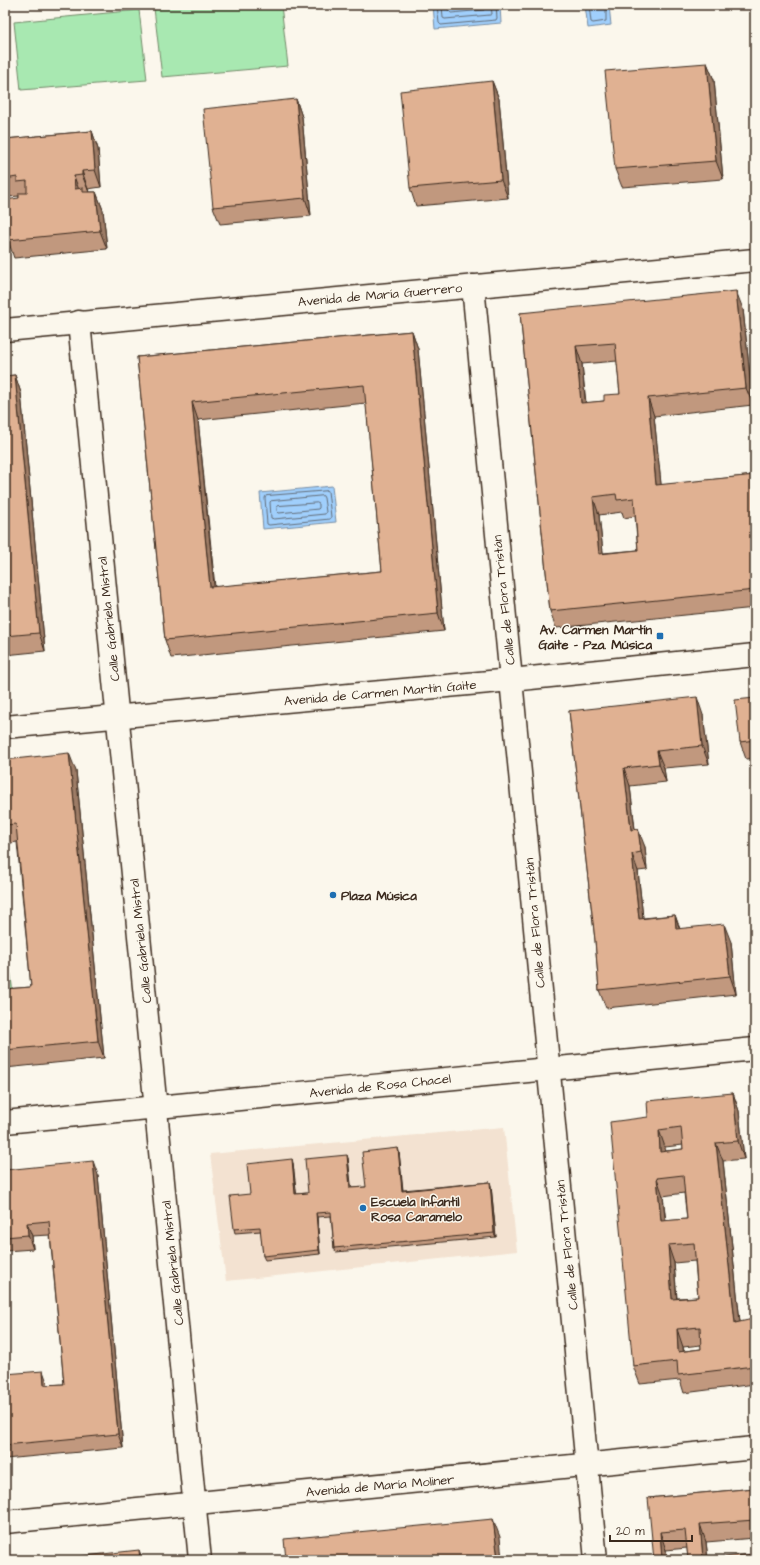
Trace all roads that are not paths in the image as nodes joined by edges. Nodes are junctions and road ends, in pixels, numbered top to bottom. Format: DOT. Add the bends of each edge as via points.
graph roads {
  1 [pos="755,260"];
  2 [pos="473,286"];
  3 [pos="79,322"];
  4 [pos="5,330"];
  5 [pos="755,655"];
  6 [pos="511,680"];
  7 [pos="118,717"];
  8 [pos="5,727"];
  9 [pos="755,1049"];
  10 [pos="548,1068"];
  11 [pos="157,1108"];
  12 [pos="5,1122"];
  13 [pos="755,1448"];
  14 [pos="587,1466"];
  15 [pos="194,1503"];
  16 [pos="5,1522"];
  17 [pos="200,1560"];
  18 [pos="596,1560"];
  1 -- 2 [label="street, Avenida de María Guerrero"];
  2 -- 3 [label="street, Avenida de María Guerrero"];
  2 -- 6 [label="street, Calle de Flora Tristán"];
  3 -- 4 [label="street, Avenida de María Guerrero"];
  3 -- 7 [label="street, Calle Gabriela Mistral"];
  5 -- 6 [label="street, Avenida de Carmen Martín Gaite"];
  6 -- 7 [label="street, Avenida de Carmen Martín Gaite"];
  6 -- 10 [label="street, Calle de Flora Tristán"];
  7 -- 8 [label="street, Avenida de Carmen Martín Gaite"];
  7 -- 11 [label="street, Calle Gabriela Mistral"];
  9 -- 10 [label="street, Avenida de Rosa Chacel"];
  10 -- 11 [label="street, Avenida de Rosa Chacel"];
  10 -- 14 [label="street, Calle de Flora Tristán"];
  11 -- 12 [label="street, Avenida de Rosa Chacel"];
  11 -- 15 [label="street, Calle Gabriela Mistral"];
  13 -- 14 [label="street, Avenida de María Moliner"];
  14 -- 15 [label="street, Avenida de María Moliner"];
  14 -- 18 [label="street, Calle de Flora Tristán"];
  15 -- 16 [label="street, Avenida de María Moliner"];
  15 -- 17 [label="street, Calle Gabriela Mistral"];
}
